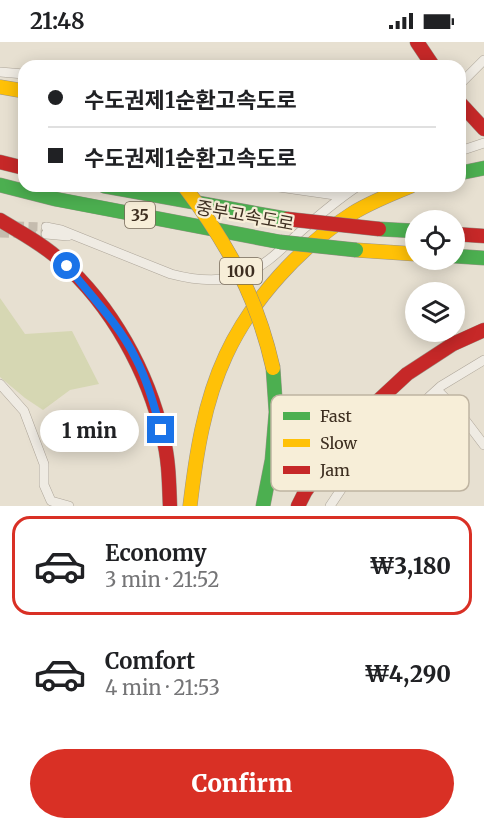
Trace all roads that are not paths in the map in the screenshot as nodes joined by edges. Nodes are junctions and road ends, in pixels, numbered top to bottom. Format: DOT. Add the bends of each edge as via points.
graph roads {
  1 [pos="417,42"];
  2 [pos="429,60"];
  3 [pos="484,60"];
  4 [pos="0,72"];
  5 [pos="18,74"];
  6 [pos="466,78"];
  7 [pos="0,87"];
  8 [pos="18,90"];
  9 [pos="466,110"];
  10 [pos="484,129"];
  11 [pos="484,143"];
  12 [pos="466,149"];
  13 [pos="0,162"];
  14 [pos="18,166"];
  15 [pos="484,168"];
  16 [pos="466,172"];
  17 [pos="0,185"];
  18 [pos="18,190"];
  19 [pos="28,192"];
  20 [pos="137,192"];
  21 [pos="189,192"];
  22 [pos="314,192"];
  23 [pos="348,192"];
  24 [pos="398,192"];
  25 [pos="342,196"];
  26 [pos="0,220"];
  27 [pos="405,230"];
  28 [pos="46,231"];
  29 [pos="465,235"];
  30 [pos="484,236"];
  31 [pos="405,253"];
  32 [pos="465,257"];
  33 [pos="484,258"];
  34 [pos="484,330"];
  35 [pos="484,360"];
  36 [pos="0,384"];
  37 [pos="437,390"];
  38 [pos="274,395"];
  39 [pos="384,395"];
  40 [pos="431,395"];
  41 [pos="442,395"];
  42 [pos="469,425"];
  43 [pos="484,445"];
  44 [pos="271,465"];
  45 [pos="306,491"];
  46 [pos="340,491"];
  47 [pos="69,506"];
  48 [pos="170,506"];
  49 [pos="190,506"];
  50 [pos="263,506"];
  51 [pos="298,506"];
  52 [pos="330,506"];
  1 -- 2 [label="main road"];
  3 -- 6 [label="street"];
  4 -- 5 [label="street"];
  7 -- 8 [label="main road"];
  9 -- 10 [label="main road"];
  11 -- 12 [label="street"];
  13 -- 14 [label="main road"];
  15 -- 16 [label="main road"];
  17 -- 18 [label="main road, 중부고속도로 / 35, bridge"];
  19 -- 31 [label="main road, 중부고속도로 / 35, bridge" via="280,242"];
  20 -- 27 [label="main road, 중부고속도로 / 35, bridge" via="287,219"];
  21 -- 38 [label="main road, 100, bridge" via="233,256 249,288 264,328"];
  22 -- 25 [label="street"];
  23 -- 25 [label="street"];
  24 -- 49 [label="main road" via="354,213 326,232 269,289 245,322 226,353 210,399"];
  25 -- 28 [label="street" via="267,262 228,278 203,280 179,276 61,230"];
  26 -- 48 [label="main road" via="67,266 113,321 136,359 161,430"];
  29 -- 30 [label="main road"];
  32 -- 33 [label="main road"];
  34 -- 39 [label="main road" via="453,344 406,374"];
  35 -- 37 [label="street"];
  36 -- 47 [label="street" via="24,411 44,464 44,485 51,501"];
  37 -- 40 [label="street"];
  37 -- 41 [label="street"];
  42 -- 43 [label="street"];
  44 -- 50 [label="main road, 100, bridge"];
  45 -- 51 [label="main road"];
  46 -- 52 [label="street"];
}
